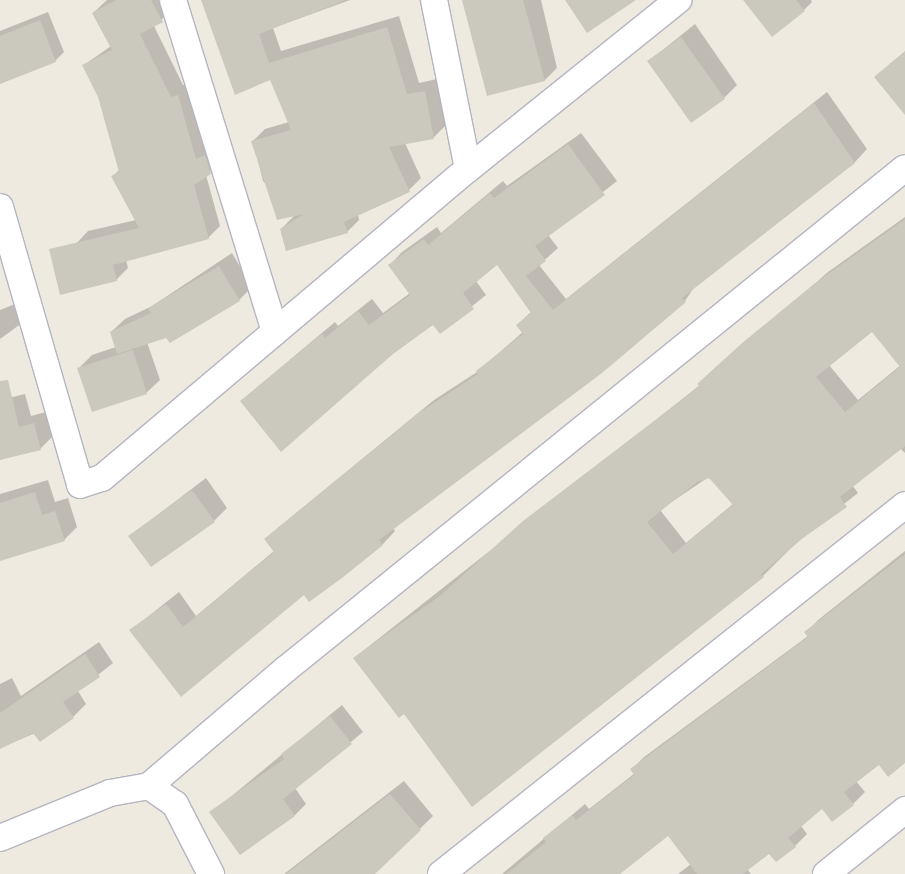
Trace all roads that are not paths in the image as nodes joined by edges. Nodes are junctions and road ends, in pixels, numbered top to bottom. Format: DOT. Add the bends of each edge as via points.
graph roads {
  1 [pos="173,0"];
  2 [pos="434,0"];
  3 [pos="674,2"];
  4 [pos="905,168"];
  5 [pos="468,169"];
  6 [pos="0,207"];
  7 [pos="275,332"];
  8 [pos="905,505"];
  9 [pos="149,786"];
  10 [pos="905,810"];
  11 [pos="0,838"];
  12 [pos="211,874"];
  13 [pos="441,874"];
  14 [pos="826,874"];
  1 -- 7 [label="street"];
  2 -- 5 [label="street"];
  3 -- 5 [label="street"];
  4 -- 9 [label="street" via="286,669"];
  5 -- 7 [label="street"];
  6 -- 7 [label="street" via="80,485 102,478"];
  8 -- 13 [label="street"];
  9 -- 11 [label="street" via="110,793"];
  9 -- 12 [label="street" via="175,804"];
  10 -- 14 [label="street"];
}
